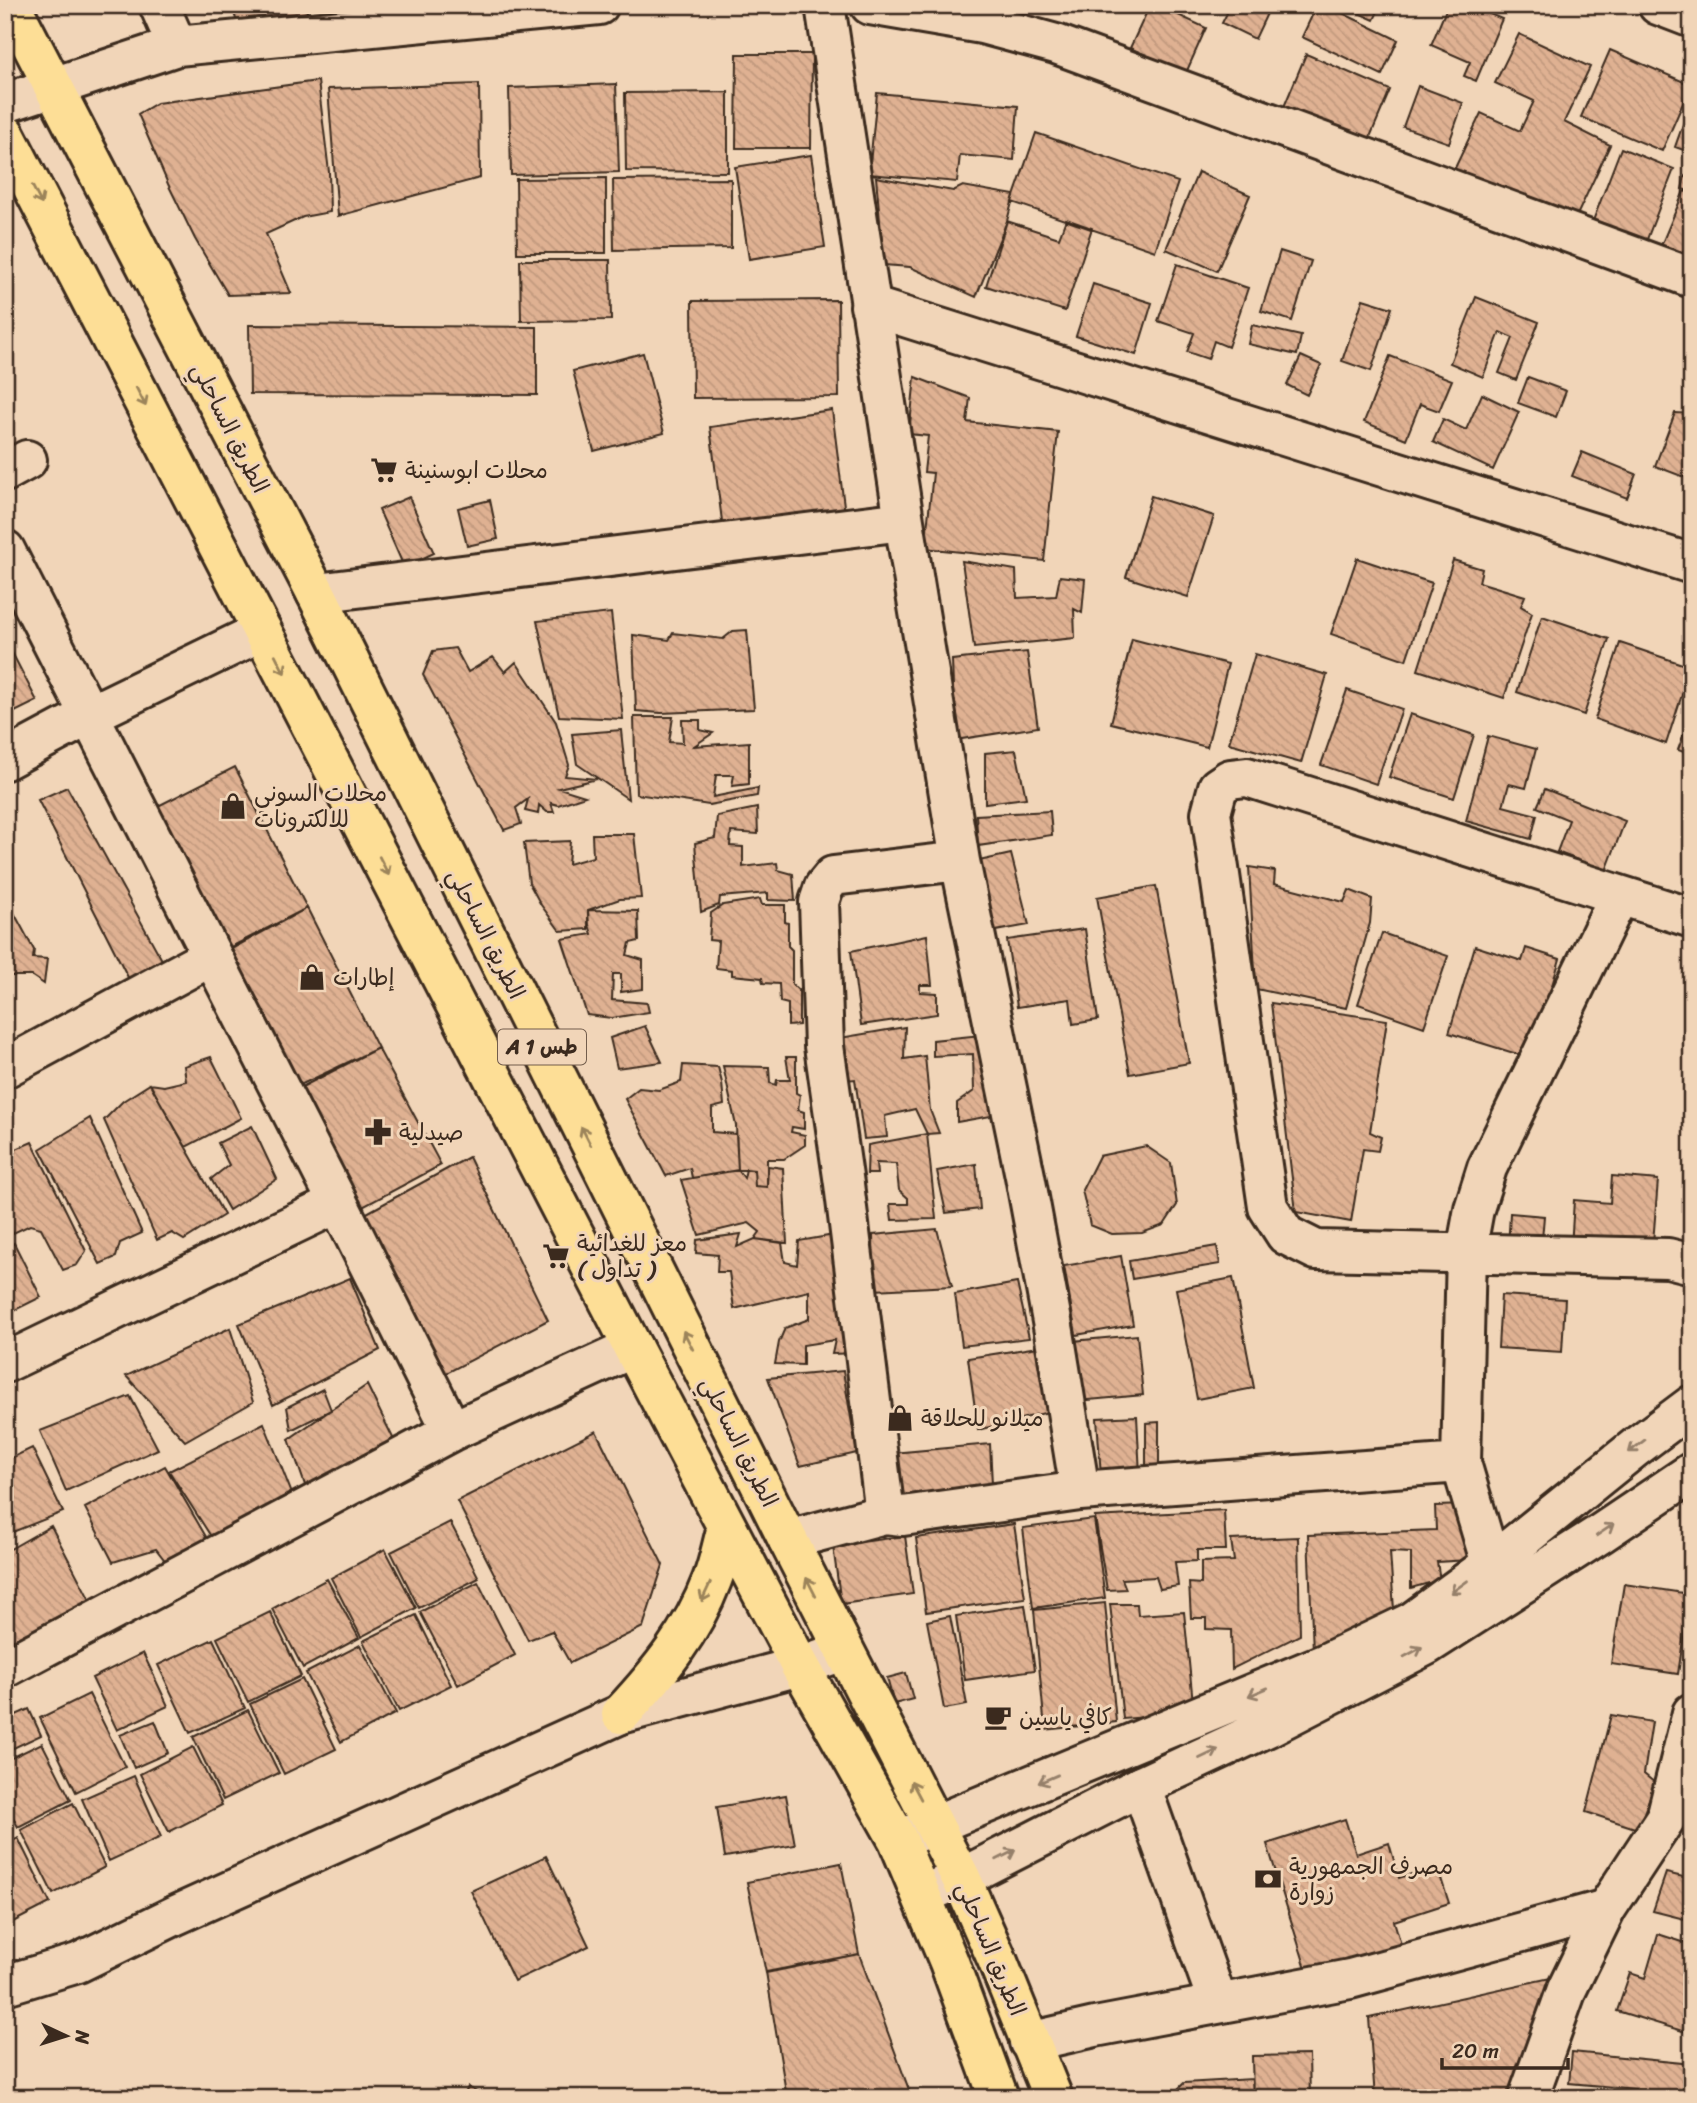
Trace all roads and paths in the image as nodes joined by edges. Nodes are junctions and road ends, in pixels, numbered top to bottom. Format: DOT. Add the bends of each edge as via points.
graph roads {
  1 [pos="11,5"];
  2 [pos="159,5"];
  3 [pos="599,5"];
  4 [pos="825,5"];
  5 [pos="870,5"];
  6 [pos="1658,5"];
  7 [pos="1692,18"];
  8 [pos="177,46"];
  9 [pos="53,86"];
  10 [pos="5,103"];
  11 [pos="5,134"];
  12 [pos="1692,278"];
  13 [pos="870,306"];
  14 [pos="904,521"];
  15 [pos="5,550"];
  16 [pos="1692,564"];
  17 [pos="316,593"];
  18 [pos="262,631"];
  19 [pos="89,715"];
  20 [pos="5,760"];
  21 [pos="960,861"];
  22 [pos="1619,896"];
  23 [pos="1692,918"];
  24 [pos="212,956"];
  25 [pos="5,1068"];
  26 [pos="338,1203"];
  27 [pos="1466,1252"];
  28 [pos="1692,1264"];
  29 [pos="633,1348"];
  30 [pos="5,1363"];
  31 [pos="1692,1405"];
  32 [pos="452,1431"];
  33 [pos="1461,1463"];
  34 [pos="1692,1472"];
  35 [pos="1080,1491"];
  36 [pos="885,1514"];
  37 [pos="727,1527"];
  38 [pos="788,1539"];
  39 [pos="1491,1564"];
  40 [pos="844,1651"];
  41 [pos="800,1666"];
  42 [pos="5,1668"];
  43 [pos="1692,1713"];
  44 [pos="621,1714"];
  45 [pos="1141,1786"];
  46 [pos="1679,1821"];
  47 [pos="935,1826"];
  48 [pos="898,1840"];
  49 [pos="961,1878"];
  50 [pos="922,1895"];
  51 [pos="1606,1909"];
  52 [pos="174,1916"];
  53 [pos="5,1956"];
  54 [pos="5,1985"];
  55 [pos="1218,2003"];
  56 [pos="1029,2042"];
  57 [pos="999,2098"];
  58 [pos="1053,2098"];
  59 [pos="1528,2098"];
  1 -- 9 [label="highway, الطريق الساحلي / A 1 طس"];
  2 -- 8 [label="street"];
  3 -- 8 [label="street"];
  4 -- 13 [label="street"];
  5 -- 12 [label="street" via="982,24 1056,44"];
  6 -- 7 [label="street"];
  8 -- 9 [label="street"];
  9 -- 10 [label="street"];
  9 -- 17 [label="highway, الطريق الساحلي / A 1 طس"];
  11 -- 18 [label="highway, الطريق الساحلي / A 1 طس, one-way"];
  13 -- 14 [label="street"];
  13 -- 16 [label="street"];
  14 -- 17 [label="street"];
  14 -- 21 [label="street"];
  15 -- 19 [label="street"];
  38 -- 17 [label="highway, الطريق الساحلي / A 1 طس, one-way"];
  18 -- 19 [label="street"];
  18 -- 29 [label="highway, الطريق الساحلي / A 1 طس, one-way"];
  19 -- 20 [label="street"];
  19 -- 24 [label="street"];
  21 -- 35 [label="street" via="1025,1176"];
  21 -- 36 [label="street" via="833,876 819,902 824,1046"];
  22 -- 23 [label="street"];
  22 -- 27 [label="street" via="1487,1168"];
  22 -- 27 [label="street" via="1247,777 1230,779 1218,787 1211,813 1268,1207 1286,1235 1316,1250"];
  24 -- 25 [label="street"];
  24 -- 26 [label="street"];
  26 -- 30 [label="street"];
  26 -- 32 [label="street"];
  27 -- 28 [label="street" via="1668,1258"];
  27 -- 33 [label="street"];
  29 -- 32 [label="street"];
  29 -- 37 [label="highway, الطريق الساحلي / A 1 طس"];
  31 -- 39 [label="street, one-way"];
  32 -- 42 [label="street"];
  33 -- 35 [label="street"];
  33 -- 39 [label="street"];
  45 -- 34 [label="street, one-way" via="1427,1645"];
  35 -- 36 [label="street" via="903,1516"];
  36 -- 38 [label="street"];
  37 -- 41 [label="highway, الطريق الساحلي / A 1 طس"];
  37 -- 44 [label="highway, one-way" via="713,1579 690,1627 657,1675"];
  40 -- 38 [label="highway, الطريق الساحلي / A 1 طس, one-way"];
  39 -- 47 [label="street, one-way" via="1412,1622 1326,1664"];
  40 -- 41 [label="street"];
  47 -- 40 [label="highway, الطريق الساحلي / A 1 طس, one-way"];
  41 -- 44 [label="street"];
  41 -- 48 [label="highway, الطريق الساحلي / A 1 طس"];
  43 -- 46 [label="street"];
  44 -- 52 [label="street"];
  49 -- 45 [label="street, one-way"];
  45 -- 55 [label="street"];
  46 -- 51 [label="street"];
  47 -- 48 [label="street"];
  47 -- 49 [label="highway, الطريق الساحلي / A 1 طس"];
  48 -- 50 [label="highway, الطريق الساحلي / A 1 طس"];
  49 -- 50 [label="street"];
  49 -- 56 [label="highway, الطريق الساحلي / A 1 طس"];
  50 -- 57 [label="highway, الطريق الساحلي / A 1 طس"];
  51 -- 55 [label="street" via="1350,1979"];
  51 -- 59 [label="street" via="1567,1989"];
  52 -- 53 [label="street"];
  52 -- 54 [label="street" via="78,1963"];
  55 -- 56 [label="street"];
  56 -- 58 [label="highway, الطريق الساحلي / A 1 طس"];
}
